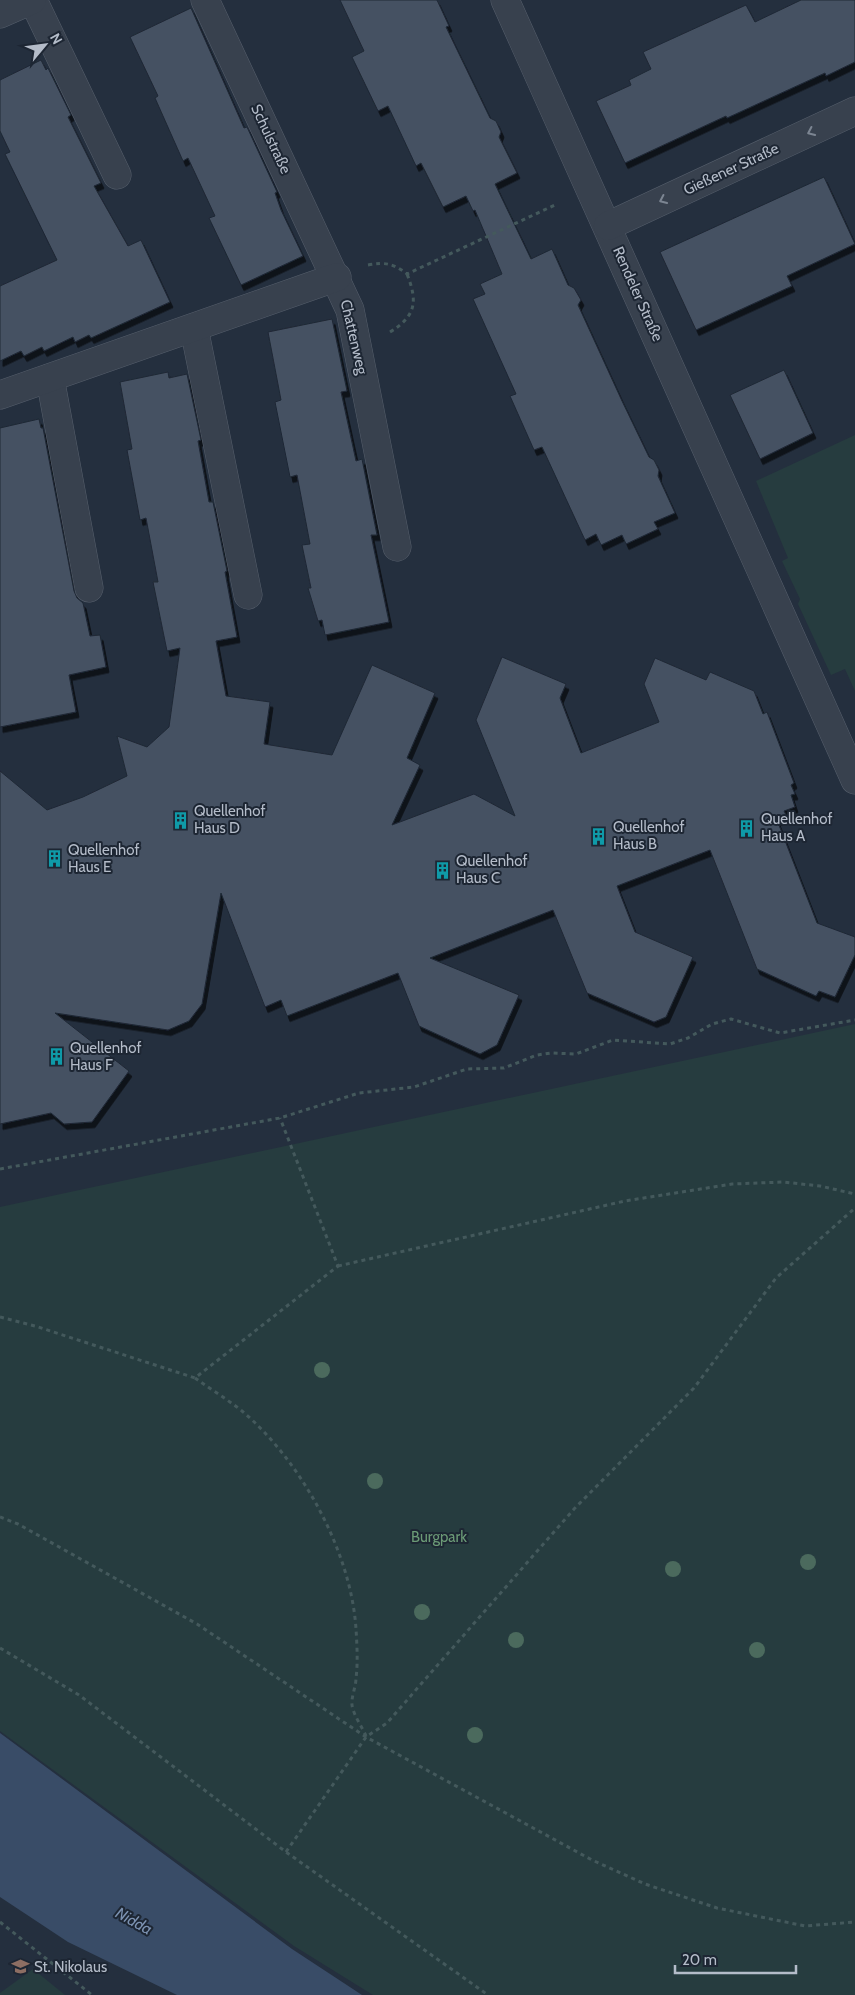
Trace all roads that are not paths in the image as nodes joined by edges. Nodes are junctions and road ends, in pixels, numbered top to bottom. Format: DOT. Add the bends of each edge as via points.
graph roads {
  1 [pos="32,0"];
  2 [pos="205,0"];
  3 [pos="505,0"];
  4 [pos="0,14"];
  5 [pos="855,111"];
  6 [pos="117,175"];
  7 [pos="608,226"];
  8 [pos="337,277"];
  9 [pos="194,328"];
  10 [pos="50,378"];
  11 [pos="0,395"];
  12 [pos="397,547"];
  13 [pos="89,588"];
  14 [pos="248,595"];
  15 [pos="855,780"];
  1 -- 4 [label="street"];
  1 -- 6 [label="street"];
  2 -- 8 [label="street, Schulstraße"];
  3 -- 7 [label="street, Rendeler Straße"];
  5 -- 7 [label="street, Gießener Straße, one-way"];
  7 -- 15 [label="street, Rendeler Straße"];
  8 -- 9 [label="street"];
  8 -- 12 [label="street, Chattenweg" via="350,310"];
  9 -- 10 [label="street"];
  9 -- 14 [label="street"];
  10 -- 11 [label="street"];
  10 -- 13 [label="street"];
}
